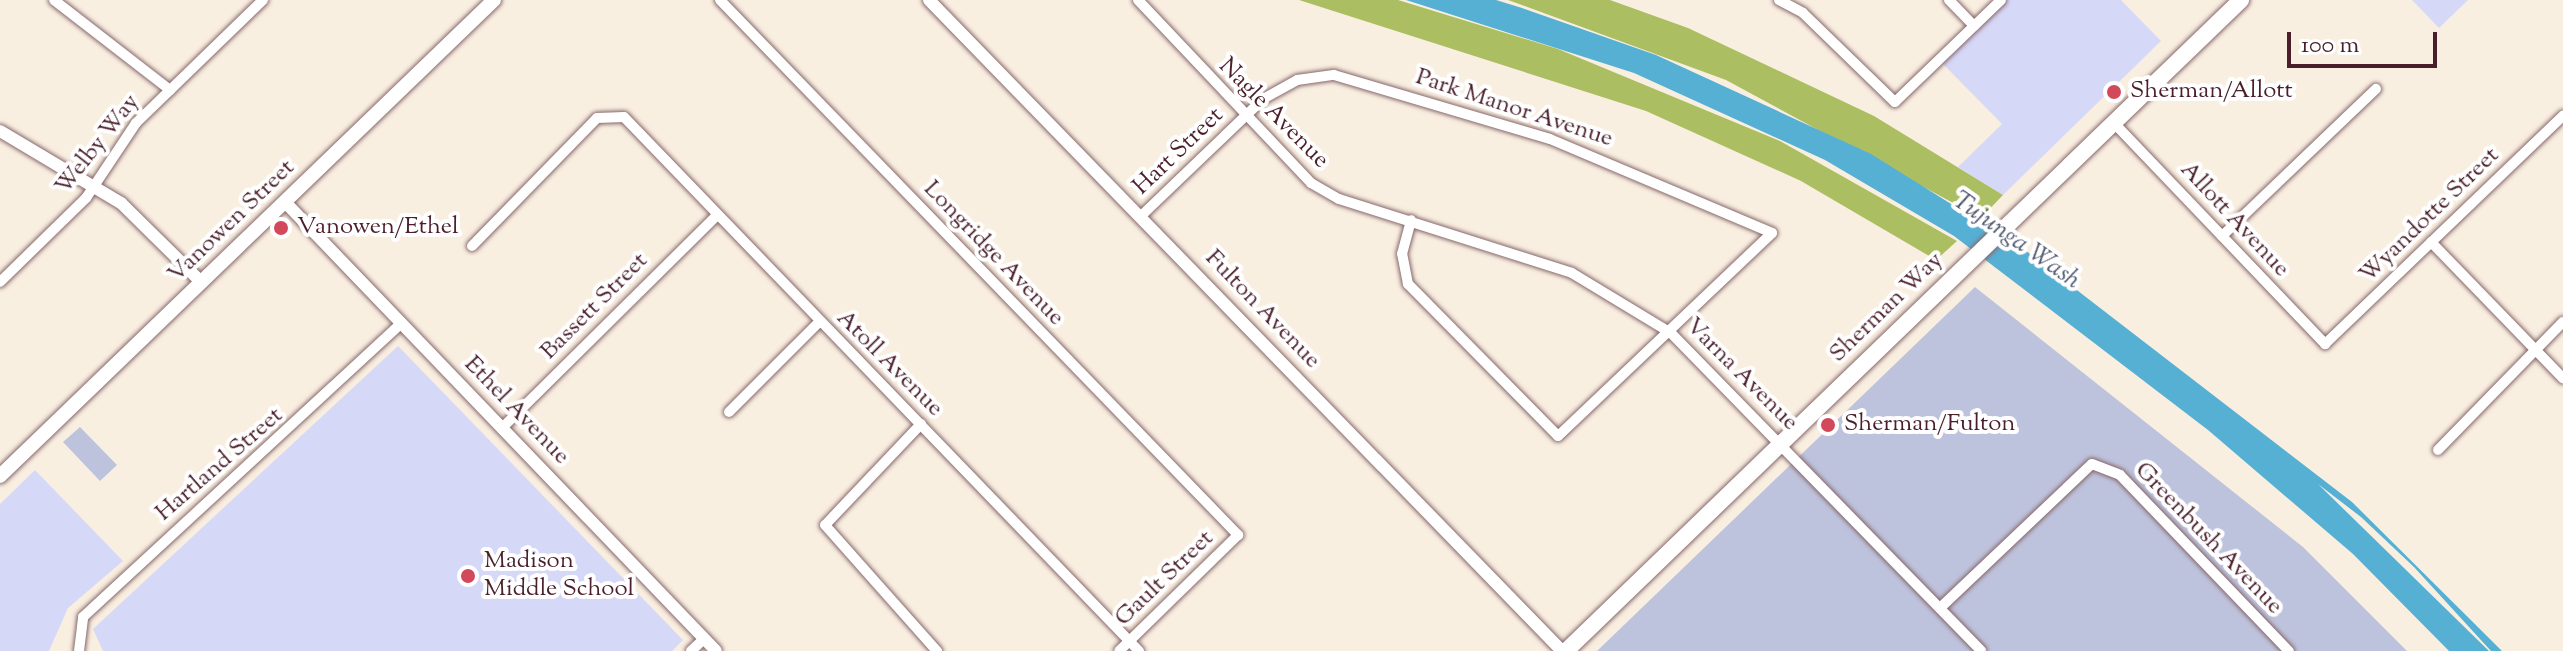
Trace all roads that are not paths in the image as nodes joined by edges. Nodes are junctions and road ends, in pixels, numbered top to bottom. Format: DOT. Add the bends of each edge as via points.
graph roads {
  1 [pos="54,0"];
  2 [pos="263,0"];
  3 [pos="494,0"];
  4 [pos="720,0"];
  5 [pos="929,0"];
  6 [pos="1138,0"];
  7 [pos="1949,0"];
  8 [pos="2001,0"];
  9 [pos="2241,0"];
  10 [pos="1788,2"];
  11 [pos="1974,26"];
  12 [pos="2376,89"];
  13 [pos="170,90"];
  14 [pos="2563,116"];
  15 [pos="1245,117"];
  16 [pos="2114,123"];
  17 [pos="0,131"];
  18 [pos="94,186"];
  19 [pos="285,202"];
  20 [pos="717,215"];
  21 [pos="1141,216"];
  22 [pos="1411,220"];
  23 [pos="2222,236"];
  24 [pos="2431,242"];
  25 [pos="472,246"];
  26 [pos="0,282"];
  27 [pos="201,282"];
  28 [pos="819,322"];
  29 [pos="2563,322"];
  30 [pos="401,324"];
  31 [pos="1671,333"];
  32 [pos="2325,344"];
  33 [pos="2535,349"];
  34 [pos="2563,378"];
  35 [pos="729,412"];
  36 [pos="921,424"];
  37 [pos="502,428"];
  38 [pos="1781,442"];
  39 [pos="2438,450"];
  40 [pos="0,476"];
  41 [pos="1238,535"];
  42 [pos="1940,608"];
  43 [pos="704,639"];
  44 [pos="1130,641"];
  45 [pos="77,646"];
  46 [pos="691,651"];
  47 [pos="716,651"];
  48 [pos="937,651"];
  49 [pos="1119,651"];
  50 [pos="1139,651"];
  51 [pos="1564,651"];
  52 [pos="1981,651"];
  53 [pos="2289,651"];
  1 -- 13 [label="street"];
  2 -- 13 [label="street, Welby Way"];
  3 -- 19 [label="main road, Vanowen Street"];
  4 -- 41 [label="street, Longridge Avenue"];
  5 -- 21 [label="street, Fulton Avenue"];
  6 -- 15 [label="street, Nagle Avenue"];
  7 -- 11 [label="street"];
  8 -- 11 [label="street"];
  9 -- 16 [label="main road, Sherman Way"];
  10 -- 11 [label="street" via="1895,102"];
  12 -- 23 [label="street"];
  13 -- 18 [label="street, Welby Way" via="118,145"];
  14 -- 24 [label="street, Wyandotte Street"];
  15 -- 21 [label="street, Hart Street"];
  15 -- 22 [label="street, Nagle Avenue" via="1323,191"];
  15 -- 31 [label="street, Park Manor Avenue" via="1282,86 1334,75 1550,139 1663,181 1772,233"];
  16 -- 23 [label="street, Allott Avenue"];
  16 -- 38 [label="main road, Sherman Way"];
  17 -- 18 [label="street"];
  18 -- 26 [label="street, Welby Way"];
  18 -- 27 [label="street" via="139,218"];
  19 -- 27 [label="main road, Vanowen Street"];
  19 -- 30 [label="street, Ethel Avenue"];
  20 -- 25 [label="street, Atoll Avenue" via="624,117 606,114"];
  20 -- 28 [label="street, Atoll Avenue"];
  20 -- 37 [label="street, Bassett Street"];
  21 -- 51 [label="street, Fulton Avenue"];
  22 -- 31 [label="street, Varna Avenue" via="1572,273"];
  22 -- 31 [label="street" via="1402,254 1408,284 1558,436"];
  23 -- 32 [label="street, Allott Avenue"];
  24 -- 32 [label="street, Wyandotte Street"];
  24 -- 33 [label="street"];
  27 -- 40 [label="main road, Vanowen Street"];
  28 -- 35 [label="street"];
  28 -- 36 [label="street, Atoll Avenue"];
  29 -- 33 [label="street"];
  30 -- 37 [label="street, Ethel Avenue"];
  30 -- 45 [label="street, Hartland Street" via="83,617"];
  31 -- 38 [label="street, Varna Avenue"];
  33 -- 34 [label="street"];
  33 -- 39 [label="street"];
  36 -- 44 [label="street, Atoll Avenue"];
  36 -- 48 [label="street" via="825,525"];
  37 -- 43 [label="street, Ethel Avenue"];
  38 -- 42 [label="street, Varna Avenue"];
  38 -- 51 [label="main road, Sherman Way"];
  41 -- 44 [label="street, Gault Street"];
  42 -- 52 [label="street, Varna Avenue"];
  42 -- 53 [label="street, Greenbush Avenue" via="2092,464 2120,475"];
  43 -- 46 [label="street"];
  43 -- 47 [label="street, Ethel Avenue"];
  44 -- 49 [label="street, Gault Street"];
  44 -- 50 [label="street, Atoll Avenue"];
}
